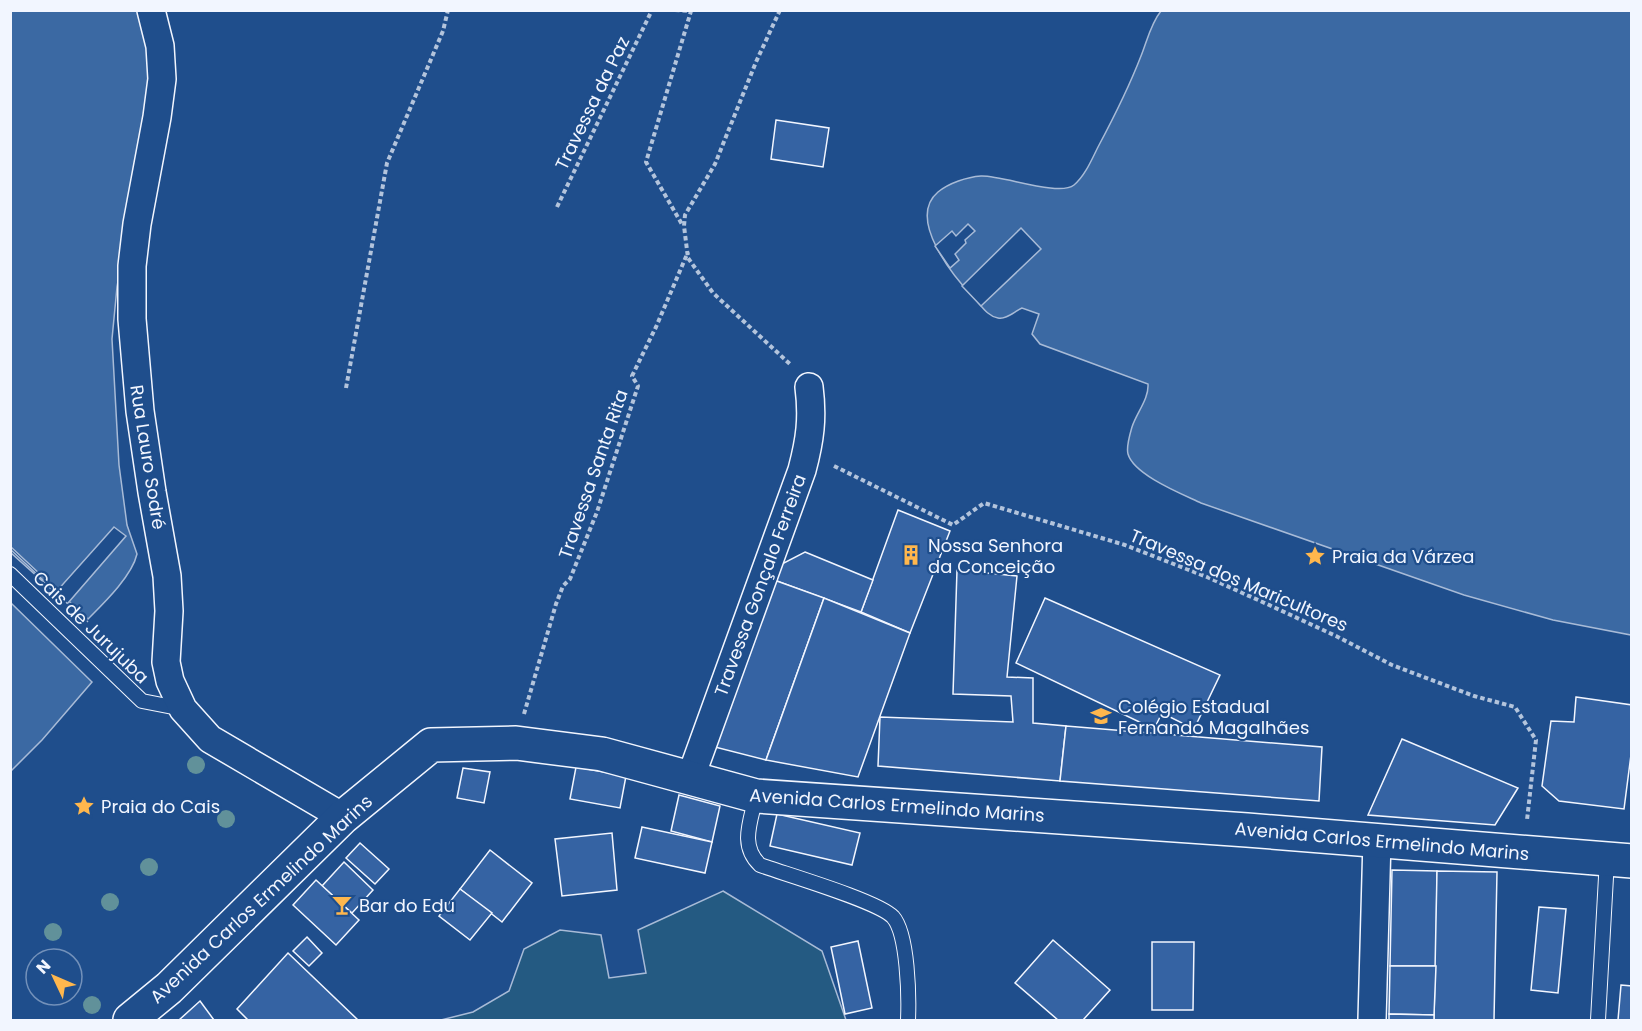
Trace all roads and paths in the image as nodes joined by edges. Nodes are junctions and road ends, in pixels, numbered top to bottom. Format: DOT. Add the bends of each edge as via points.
graph roads {
  1 [pos="151,10"];
  2 [pos="448,10"];
  3 [pos="652,10"];
  4 [pos="675,10"];
  5 [pos="780,10"];
  6 [pos="557,207"];
  7 [pos="684,226"];
  8 [pos="688,252"];
  9 [pos="808,387"];
  10 [pos="346,388"];
  11 [pos="835,459"];
  12 [pos="10,574"];
  13 [pos="183,709"];
  14 [pos="516,743"];
  15 [pos="690,779"];
  16 [pos="756,796"];
  17 [pos="343,817"];
  18 [pos="1377,840"];
  19 [pos="1523,852"];
  20 [pos="1619,860"];
  21 [pos="130,1020"];
  22 [pos="908,1020"];
  23 [pos="1372,1020"];
  24 [pos="1598,1020"];
  1 -- 13 [label="street, Rua Lauro Sodré" via="160,46 162,79 137,224 133,341 141,423 168,576 166,662"];
  2 -- 10 [label="path" via="443,31 387,163"];
  3 -- 6 [label="path, Travessa da Paz"];
  4 -- 7 [label="path" via="691,11 646,162"];
  5 -- 7 [label="path" via="715,164 685,215"];
  7 -- 8 [label="path"];
  8 -- 9 [label="path" via="688,258 714,293 798,372"];
  8 -- 14 [label="path, Travessa Santa Rita" via="632,376 638,386 597,512 556,604"];
  9 -- 15 [label="street, Travessa Gonçalo Ferreira" via="810,440 802,470"];
  11 -- 19 [label="path, Travessa dos Maricultores" via="833,468 953,525 984,503 1125,545 1207,577 1392,665 1515,707 1536,740"];
  12 -- 13 [label="lane, Cais de Jurujuba" via="142,701"];
  13 -- 17 [label="street, Rua Lauro Sodré" via="198,728 225,749"];
  14 -- 15 [label="street, Avenida Carlos Ermelindo Marins" via="602,754"];
  14 -- 17 [label="street, Avenida Carlos Ermelindo Marins" via="431,745"];
  15 -- 16 [label="street, Avenida Carlos Ermelindo Marins"];
  16 -- 18 [label="street, Avenida Carlos Ermelindo Marins"];
  16 -- 22 [label="lane" via="748,847 760,865 870,903 891,915 902,935"];
  17 -- 21 [label="street, Avenida Carlos Ermelindo Marins" via="169,988"];
  18 -- 19 [label="street, Avenida Carlos Ermelindo Marins"];
  18 -- 23 [label="street"];
  19 -- 20 [label="street, Avenida Carlos Ermelindo Marins"];
  20 -- 24 [label="lane"];
}
